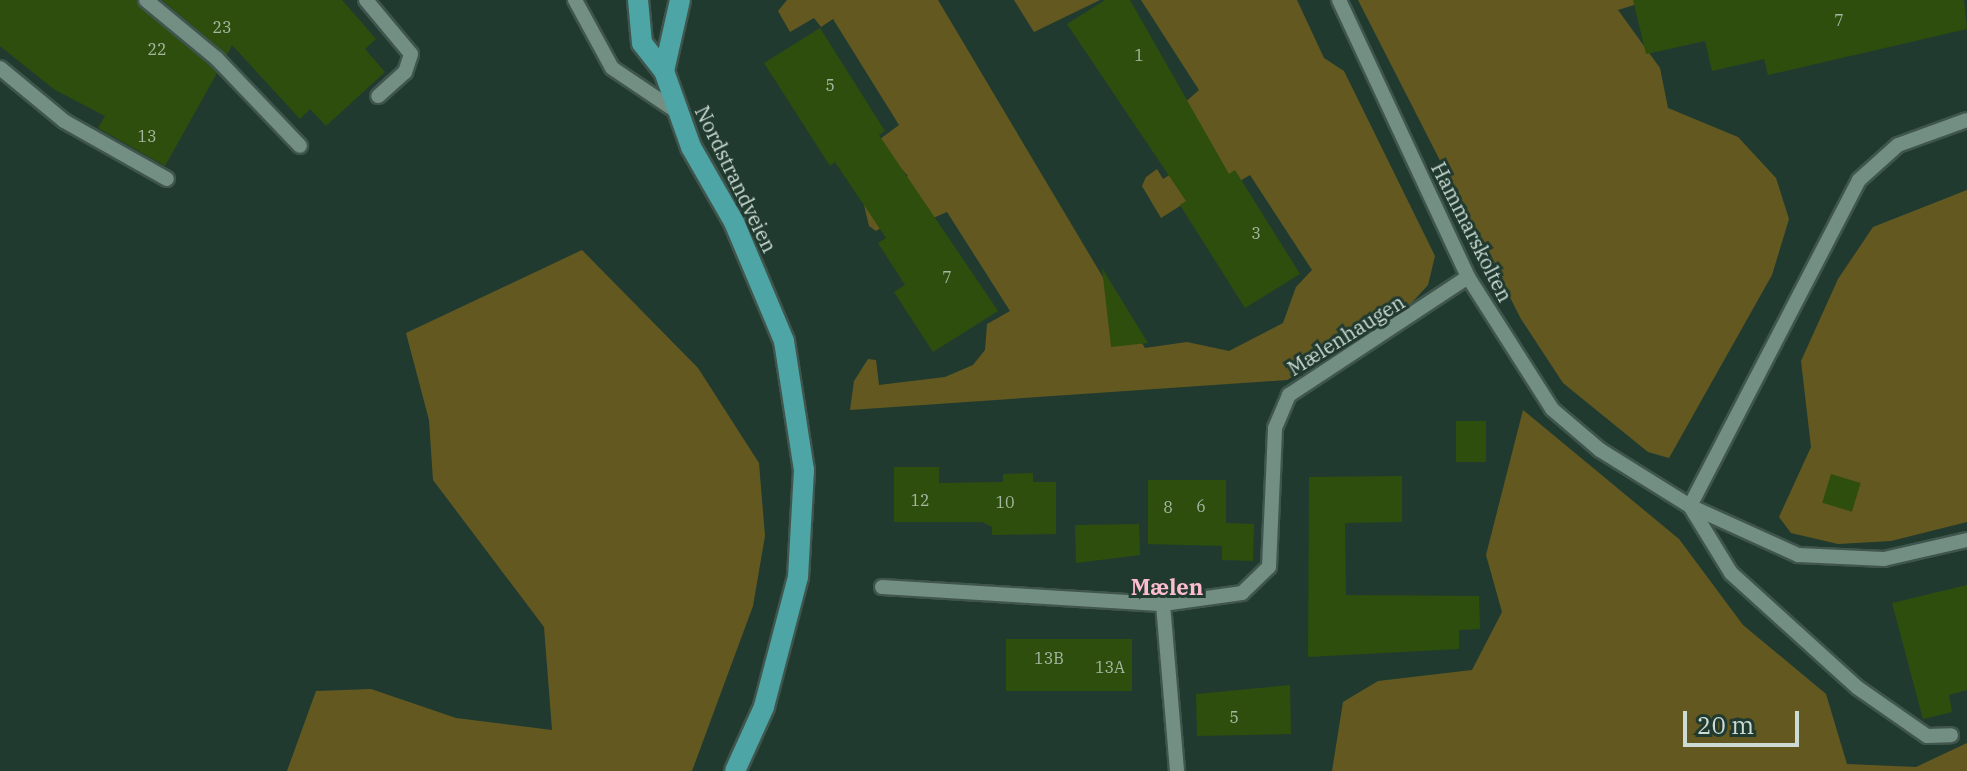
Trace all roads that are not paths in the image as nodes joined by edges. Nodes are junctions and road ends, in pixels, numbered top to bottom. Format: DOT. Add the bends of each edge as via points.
graph roads {
  1 [pos="146,0"];
  2 [pos="366,0"];
  3 [pos="575,0"];
  4 [pos="638,0"];
  5 [pos="680,0"];
  6 [pos="1339,0"];
  7 [pos="0,68"];
  8 [pos="664,71"];
  9 [pos="378,96"];
  10 [pos="676,111"];
  11 [pos="1967,120"];
  12 [pos="300,146"];
  13 [pos="167,179"];
  14 [pos="1468,277"];
  15 [pos="1690,506"];
  16 [pos="1967,540"];
  17 [pos="882,587"];
  18 [pos="1163,604"];
  19 [pos="1951,735"];
  20 [pos="735,771"];
  21 [pos="1177,771"];
  1 -- 12 [label="street" via="217,59"];
  2 -- 9 [label="street" via="411,54 405,72"];
  3 -- 10 [label="street" via="612,68"];
  4 -- 8 [label="main road, Nordstrandveien" via="642,43"];
  5 -- 8 [label="main road, Nordstrandveien"];
  6 -- 14 [label="street, Hammarskolten"];
  7 -- 13 [label="street" via="64,121"];
  8 -- 10 [label="main road, Nordstrandveien"];
  10 -- 20 [label="main road, Nordstrandveien" via="734,222 784,341 804,470 798,577 764,707"];
  11 -- 15 [label="street" via="1898,145 1859,180"];
  14 -- 15 [label="street, Hammarskolten" via="1552,409 1600,450"];
  14 -- 18 [label="street, Mælenhaugen" via="1289,395 1275,428 1274,546 1257,583 1217,599"];
  15 -- 16 [label="street, Hammarskolten" via="1798,555 1842,561 1884,559"];
  15 -- 19 [label="street" via="1731,573 1858,688 1927,736"];
  17 -- 18 [label="street, Mælenhaugen"];
  18 -- 21 [label="street"];
}
